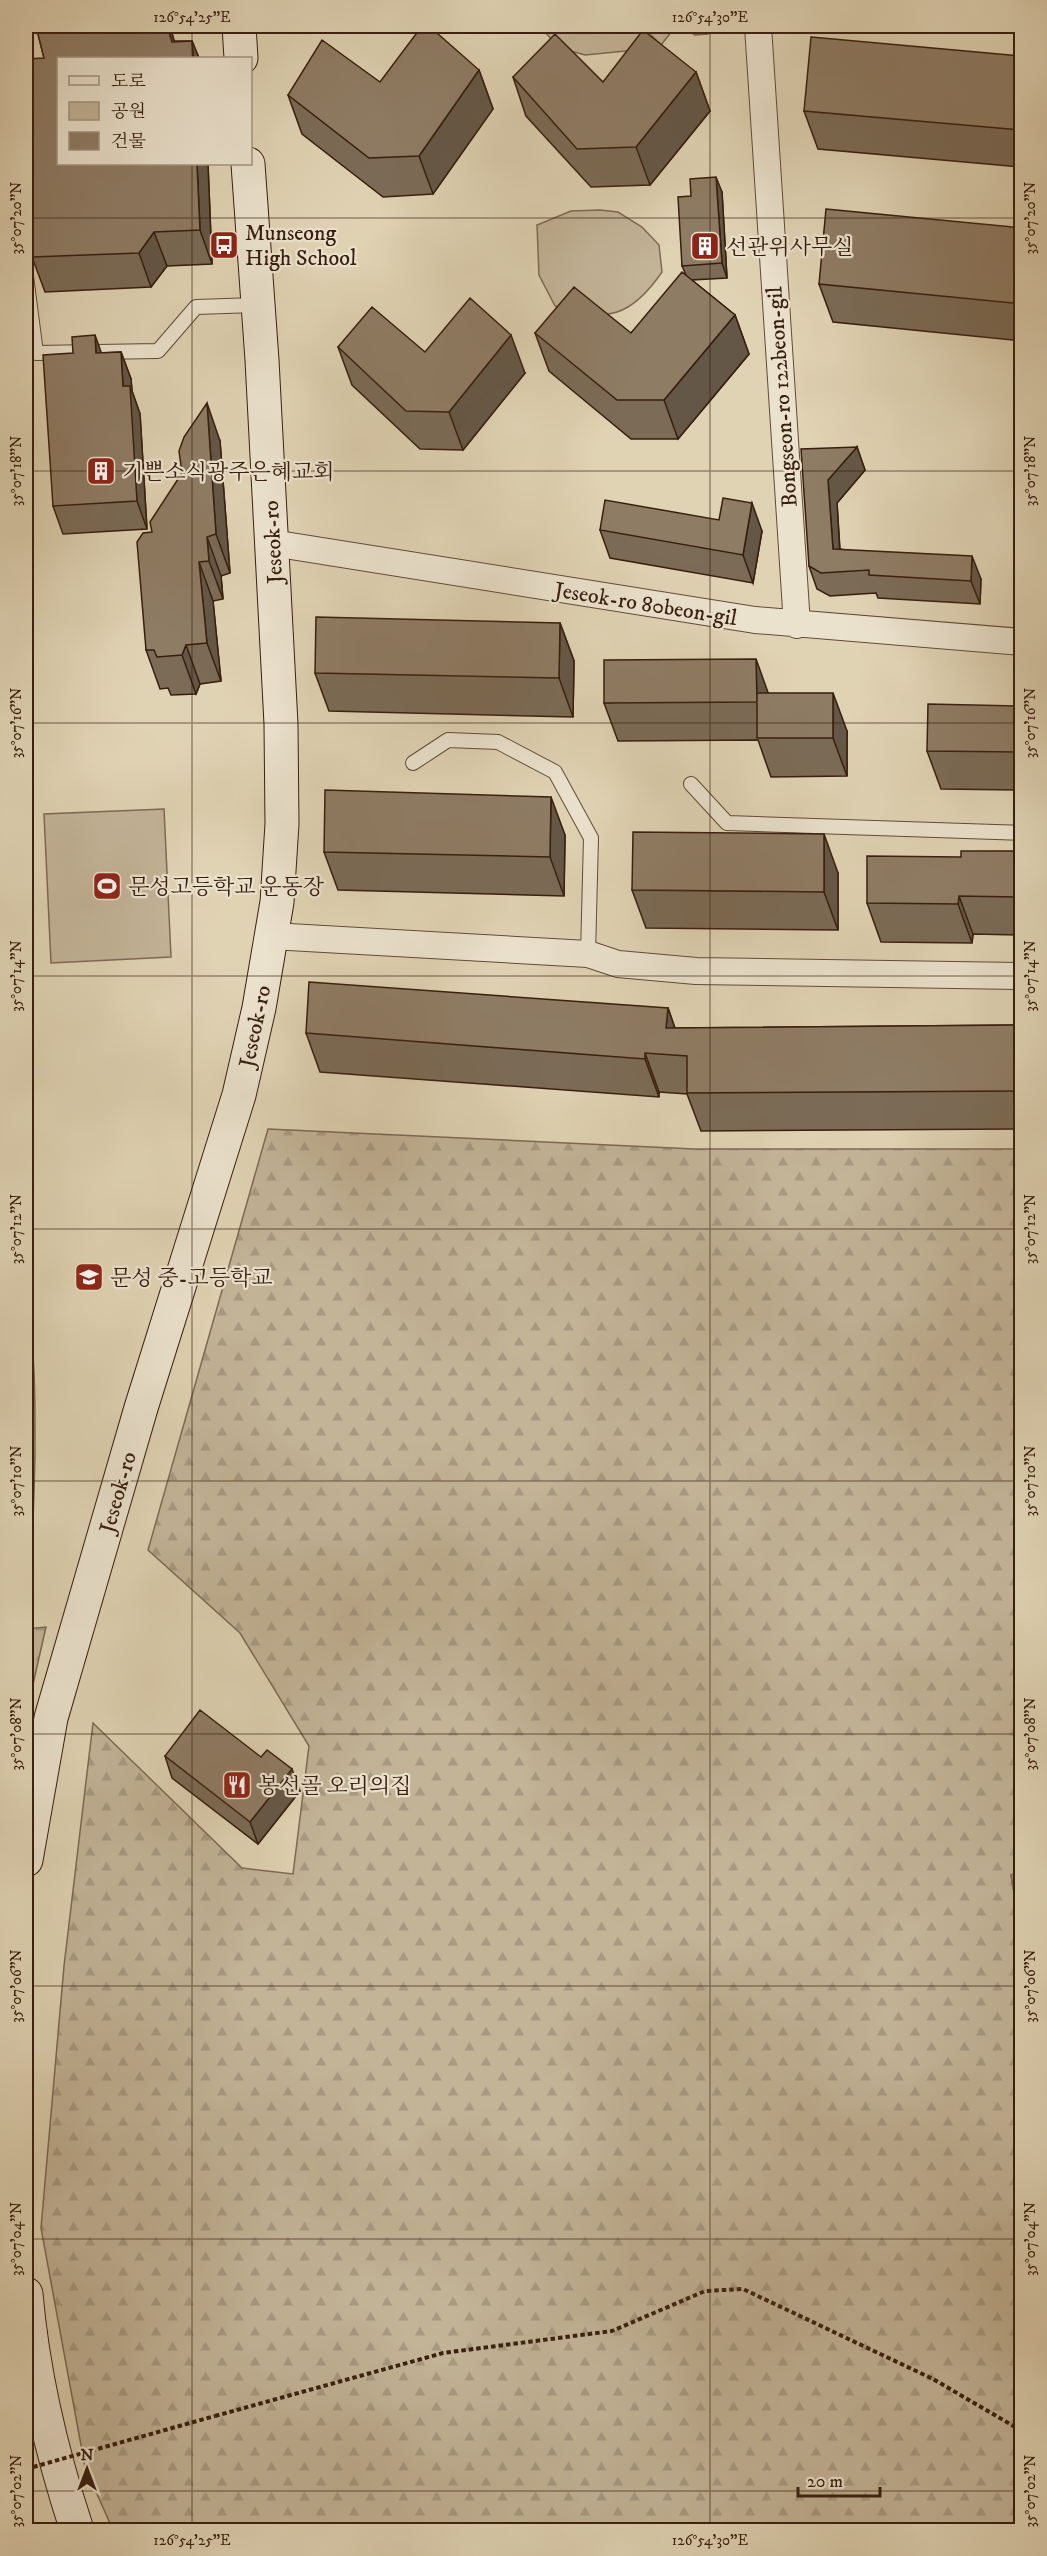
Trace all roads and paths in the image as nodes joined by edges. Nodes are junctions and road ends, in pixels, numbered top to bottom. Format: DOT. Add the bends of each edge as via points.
graph roads {
  1 [pos="239,26"];
  2 [pos="307,26"];
  3 [pos="328,26"];
  4 [pos="758,26"];
  5 [pos="241,57"];
  6 [pos="248,165"];
  7 [pos="26,276"];
  8 [pos="259,305"];
  9 [pos="272,543"];
  10 [pos="797,625"];
  11 [pos="1022,642"];
  12 [pos="413,763"];
  13 [pos="691,783"];
  14 [pos="1022,833"];
  15 [pos="271,936"];
  16 [pos="588,954"];
  17 [pos="1022,976"];
  18 [pos="26,1860"];
  19 [pos="26,2294"];
  20 [pos="1022,2431"];
  21 [pos="26,2469"];
  22 [pos="77,2530"];
  1 -- 5 [label="street"];
  2 -- 3 [label="lane"];
  4 -- 10 [label="street, Bongseon-ro 122beon-gil"];
  6 -- 8 [label="street, Jeseok-ro"];
  7 -- 8 [label="lane" via="36,353 158,351 196,307"];
  8 -- 9 [label="street, Jeseok-ro"];
  9 -- 10 [label="street, Jeseok-ro 80beon-gil"];
  9 -- 15 [label="street, Jeseok-ro" via="282,824"];
  10 -- 11 [label="street, Jeseok-ro 80beon-gil"];
  12 -- 16 [label="lane" via="448,740 498,742 555,772 591,838"];
  13 -- 14 [label="lane" via="727,823"];
  15 -- 16 [label="street"];
  15 -- 18 [label="street, Jeseok-ro" via="239,1095 141,1408 51,1719"];
  16 -- 17 [label="street" via="618,963 696,971"];
  19 -- 22 [label="street" via="53,2450"];
  20 -- 21 [label="path, bridge" via="933,2379 744,2289 705,2291 612,2331 443,2353"];
}
